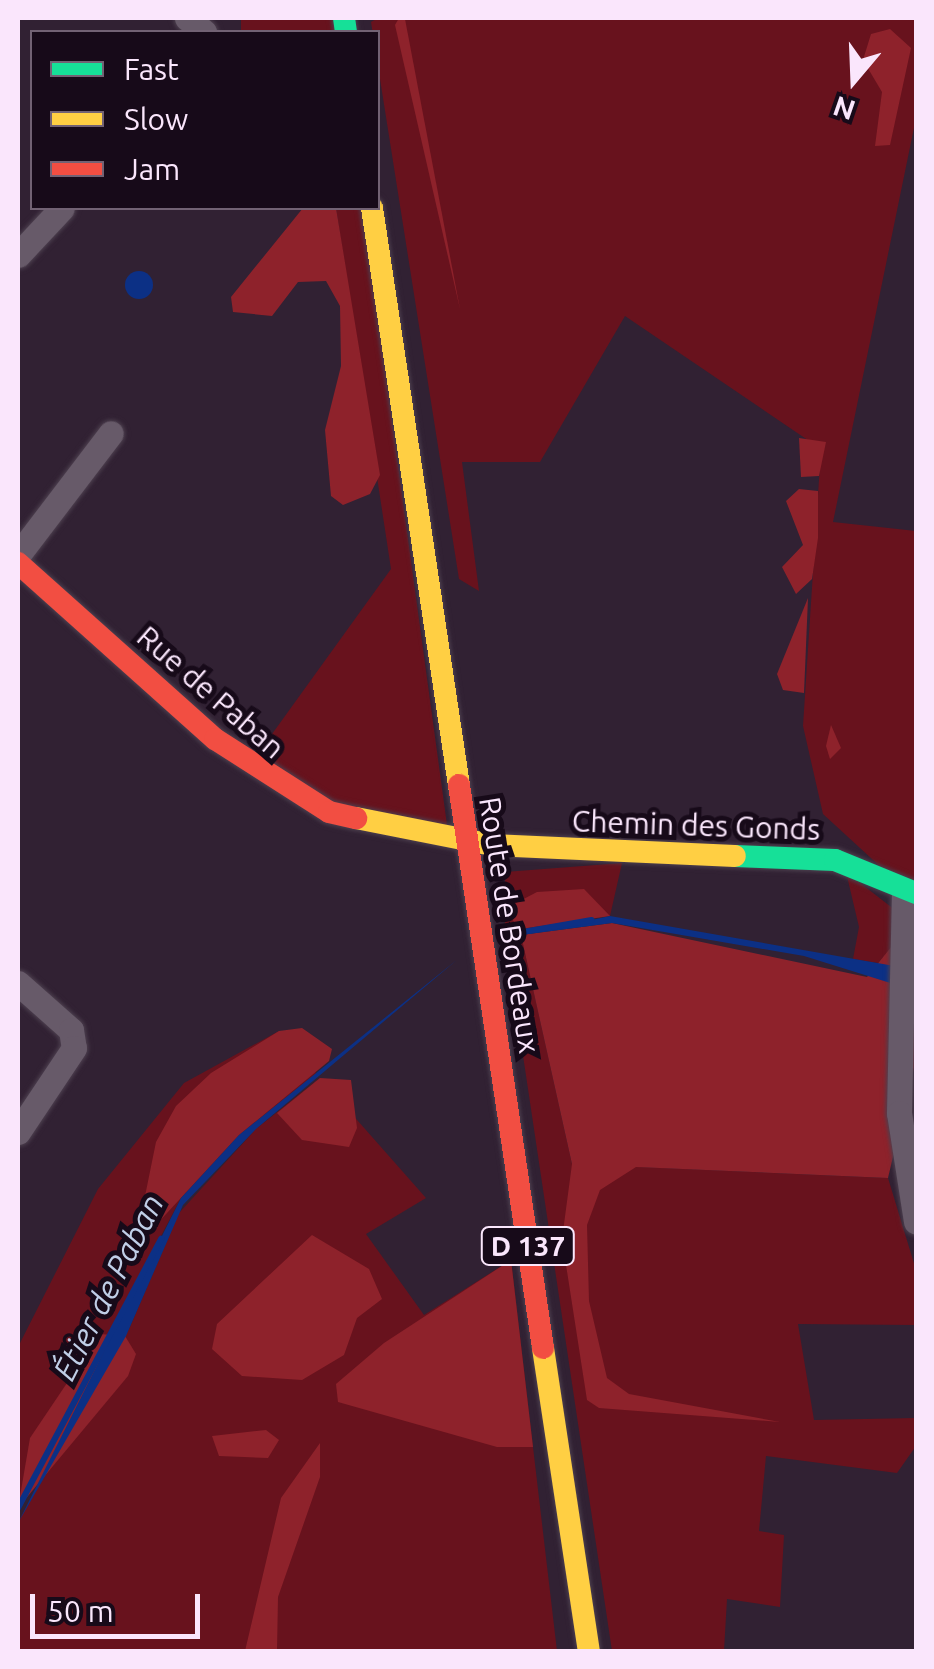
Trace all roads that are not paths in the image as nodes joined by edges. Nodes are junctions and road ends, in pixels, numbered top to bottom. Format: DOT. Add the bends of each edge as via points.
graph roads {
  1 [pos="60,210"];
  2 [pos="372,210"];
  3 [pos="18,255"];
  4 [pos="111,433"];
  5 [pos="18,559"];
  6 [pos="467,840"];
  7 [pos="910,892"];
  8 [pos="18,983"];
  9 [pos="18,1132"];
  10 [pos="916,1222"];
  11 [pos="589,1652"];
  1 -- 3 [label="street"];
  2 -- 6 [label="main road, Route de Bordeaux / D 137"];
  4 -- 5 [label="street"];
  5 -- 6 [label="main road, Rue de Paban" via="275,785 388,831"];
  6 -- 7 [label="main road, Chemin des Gonds" via="835,860"];
  6 -- 11 [label="main road, Route de Bordeaux / D 137"];
  7 -- 10 [label="street" via="898,1112"];
  8 -- 9 [label="street" via="71,1030 74,1048"];
}
